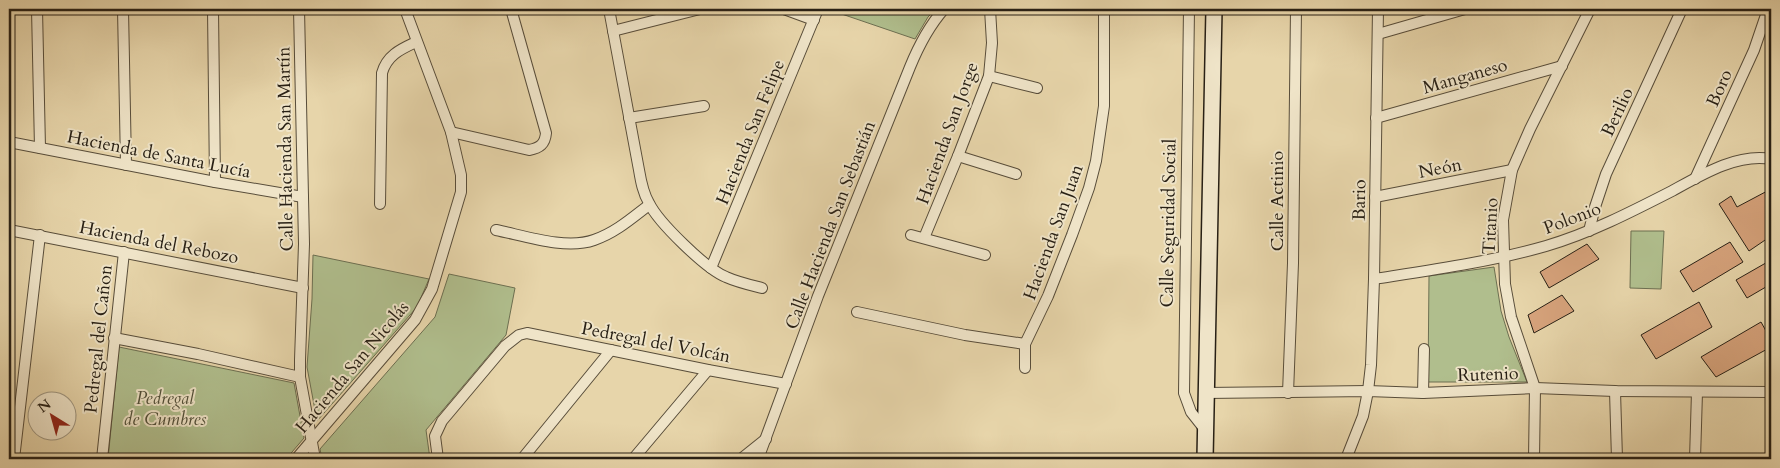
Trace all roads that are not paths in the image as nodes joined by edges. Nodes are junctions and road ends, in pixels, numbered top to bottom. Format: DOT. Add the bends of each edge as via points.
graph roads {
  1 [pos="37,9"];
  2 [pos="123,9"];
  3 [pos="213,9"];
  4 [pos="299,9"];
  5 [pos="405,9"];
  6 [pos="511,9"];
  7 [pos="609,9"];
  8 [pos="700,9"];
  9 [pos="784,9"];
  10 [pos="818,9"];
  11 [pos="944,9"];
  12 [pos="990,9"];
  13 [pos="1104,9"];
  14 [pos="1188,9"];
  15 [pos="1214,9"];
  16 [pos="1296,9"];
  17 [pos="1378,9"];
  18 [pos="1465,9"];
  19 [pos="1590,9"];
  20 [pos="1682,9"];
  21 [pos="1768,9"];
  22 [pos="814,20"];
  23 [pos="613,31"];
  24 [pos="1378,34"];
  25 [pos="416,42"];
  26 [pos="1562,66"];
  27 [pos="989,76"];
  28 [pos="1036,88"];
  29 [pos="704,106"];
  30 [pos="628,118"];
  31 [pos="1376,118"];
  32 [pos="451,132"];
  33 [pos="9,142"];
  34 [pos="40,148"];
  35 [pos="958,156"];
  36 [pos="1771,159"];
  37 [pos="126,165"];
  38 [pos="1512,170"];
  39 [pos="1016,174"];
  40 [pos="1695,178"];
  41 [pos="215,182"];
  42 [pos="303,197"];
  43 [pos="1375,197"];
  44 [pos="380,204"];
  45 [pos="649,205"];
  46 [pos="9,230"];
  47 [pos="496,230"];
  48 [pos="1589,231"];
  49 [pos="911,235"];
  50 [pos="40,236"];
  51 [pos="924,238"];
  52 [pos="124,252"];
  53 [pos="985,255"];
  54 [pos="1504,256"];
  55 [pos="711,268"];
  56 [pos="1374,279"];
  57 [pos="303,288"];
  58 [pos="762,288"];
  59 [pos="857,312"];
  60 [pos="114,338"];
  61 [pos="1025,344"];
  62 [pos="1424,349"];
  63 [pos="611,350"];
  64 [pos="1025,368"];
  65 [pos="708,370"];
  66 [pos="300,377"];
  67 [pos="786,384"];
  68 [pos="1535,388"];
  69 [pos="1368,391"];
  70 [pos="1615,392"];
  71 [pos="1697,392"];
  72 [pos="1771,392"];
  73 [pos="1206,393"];
  74 [pos="1288,393"];
  75 [pos="1423,393"];
  76 [pos="1206,431"];
  77 [pos="766,439"];
  78 [pos="312,440"];
  79 [pos="14,459"];
  80 [pos="102,459"];
  81 [pos="296,459"];
  82 [pos="315,459"];
  83 [pos="438,459"];
  84 [pos="522,459"];
  85 [pos="633,459"];
  86 [pos="741,459"];
  87 [pos="758,459"];
  88 [pos="1205,459"];
  89 [pos="1346,459"];
  90 [pos="1534,459"];
  91 [pos="1617,459"];
  92 [pos="1696,459"];
  1 -- 34 [label="street"];
  2 -- 37 [label="street"];
  3 -- 41 [label="street"];
  4 -- 42 [label="street, Calle Hacienda San Martín"];
  5 -- 25 [label="street, Hacienda San Nicolás"];
  6 -- 32 [label="street" via="546,140 536,149 529,150"];
  7 -- 23 [label="street"];
  8 -- 23 [label="street"];
  9 -- 22 [label="street"];
  10 -- 22 [label="street, Hacienda San Felipe"];
  11 -- 67 [label="street, Calle Hacienda San Sebastián" via="920,42"];
  12 -- 27 [label="street, Hacienda San Jorge" via="992,59"];
  13 -- 61 [label="street, Hacienda San Juan" via="1104,106 1096,161 1072,236"];
  14 -- 76 [label="street, Calle Seguridad Social" via="1184,393 1190,412"];
  15 -- 73 [label="street"];
  16 -- 74 [label="street, Calle Actinio"];
  17 -- 24 [label="street, Bario"];
  18 -- 24 [label="street"];
  19 -- 26 [label="street, Titanio"];
  20 -- 48 [label="street, Berilio" via="1606,174"];
  21 -- 40 [label="street, Boro" via="1747,65"];
  22 -- 55 [label="street, Hacienda San Felipe"];
  23 -- 30 [label="street"];
  24 -- 31 [label="street, Bario"];
  25 -- 32 [label="street, Hacienda San Nicolás"];
  25 -- 44 [label="street" via="391,56 382,73"];
  26 -- 31 [label="street, Manganeso"];
  26 -- 38 [label="street, Titanio"];
  27 -- 28 [label="street"];
  27 -- 35 [label="street, Hacienda San Jorge"];
  29 -- 30 [label="street"];
  30 -- 45 [label="street"];
  31 -- 43 [label="street, Bario"];
  32 -- 78 [label="street, Hacienda San Nicolás" via="461,174 461,192 432,289 415,320"];
  33 -- 34 [label="street, Hacienda de Santa Lucía"];
  34 -- 37 [label="street, Hacienda de Santa Lucía"];
  35 -- 39 [label="street"];
  35 -- 51 [label="street, Hacienda San Jorge"];
  36 -- 40 [label="street, Polonio" via="1747,158"];
  37 -- 41 [label="street, Hacienda de Santa Lucía"];
  38 -- 43 [label="street, Neón"];
  38 -- 54 [label="street, Titanio" via="1503,220"];
  40 -- 48 [label="street, Polonio"];
  41 -- 42 [label="street, Hacienda de Santa Lucía"];
  42 -- 57 [label="street, Calle Hacienda San Martín"];
  43 -- 56 [label="street, Bario"];
  45 -- 47 [label="street" via="617,229 585,243 550,241"];
  45 -- 55 [label="street"];
  46 -- 50 [label="street, Hacienda del Rebozo"];
  48 -- 54 [label="street, Polonio"];
  49 -- 51 [label="street"];
  50 -- 52 [label="street, Hacienda del Rebozo"];
  50 -- 79 [label="street"];
  51 -- 53 [label="street"];
  52 -- 57 [label="street, Hacienda del Rebozo"];
  52 -- 60 [label="street, Pedregal del Cañon"];
  54 -- 56 [label="street, Polonio"];
  54 -- 68 [label="street, Titanio" via="1511,317"];
  55 -- 58 [label="street" via="724,277"];
  56 -- 69 [label="street, Bario"];
  57 -- 66 [label="street, Calle Hacienda San Martín"];
  59 -- 61 [label="street"];
  60 -- 66 [label="street"];
  60 -- 80 [label="street, Pedregal del Cañon"];
  61 -- 64 [label="street"];
  62 -- 75 [label="street"];
  63 -- 65 [label="street, Pedregal del Volcán"];
  63 -- 83 [label="street, Pedregal del Volcán" via="527,333 519,335 505,346 442,421 435,436"];
  63 -- 84 [label="street"];
  65 -- 67 [label="street, Pedregal del Volcán"];
  65 -- 85 [label="street"];
  66 -- 78 [label="street, Calle Hacienda San Martín"];
  67 -- 77 [label="street, Calle Hacienda San Sebastián"];
  68 -- 70 [label="street, Rutenio"];
  68 -- 75 [label="street, Rutenio"];
  68 -- 90 [label="street, Titanio"];
  69 -- 74 [label="street, Rutenio"];
  69 -- 75 [label="street, Rutenio"];
  69 -- 89 [label="street, Bario" via="1363,416"];
  70 -- 71 [label="street, Rutenio"];
  70 -- 91 [label="street"];
  71 -- 72 [label="street, Rutenio"];
  71 -- 92 [label="street"];
  73 -- 74 [label="street, Rutenio"];
  73 -- 76 [label="street"];
  76 -- 88 [label="street"];
  77 -- 86 [label="street"];
  77 -- 87 [label="street, Calle Hacienda San Sebastián"];
  78 -- 81 [label="street, Hacienda San Nicolás"];
  78 -- 82 [label="street, Calle Hacienda San Martín"];
}
